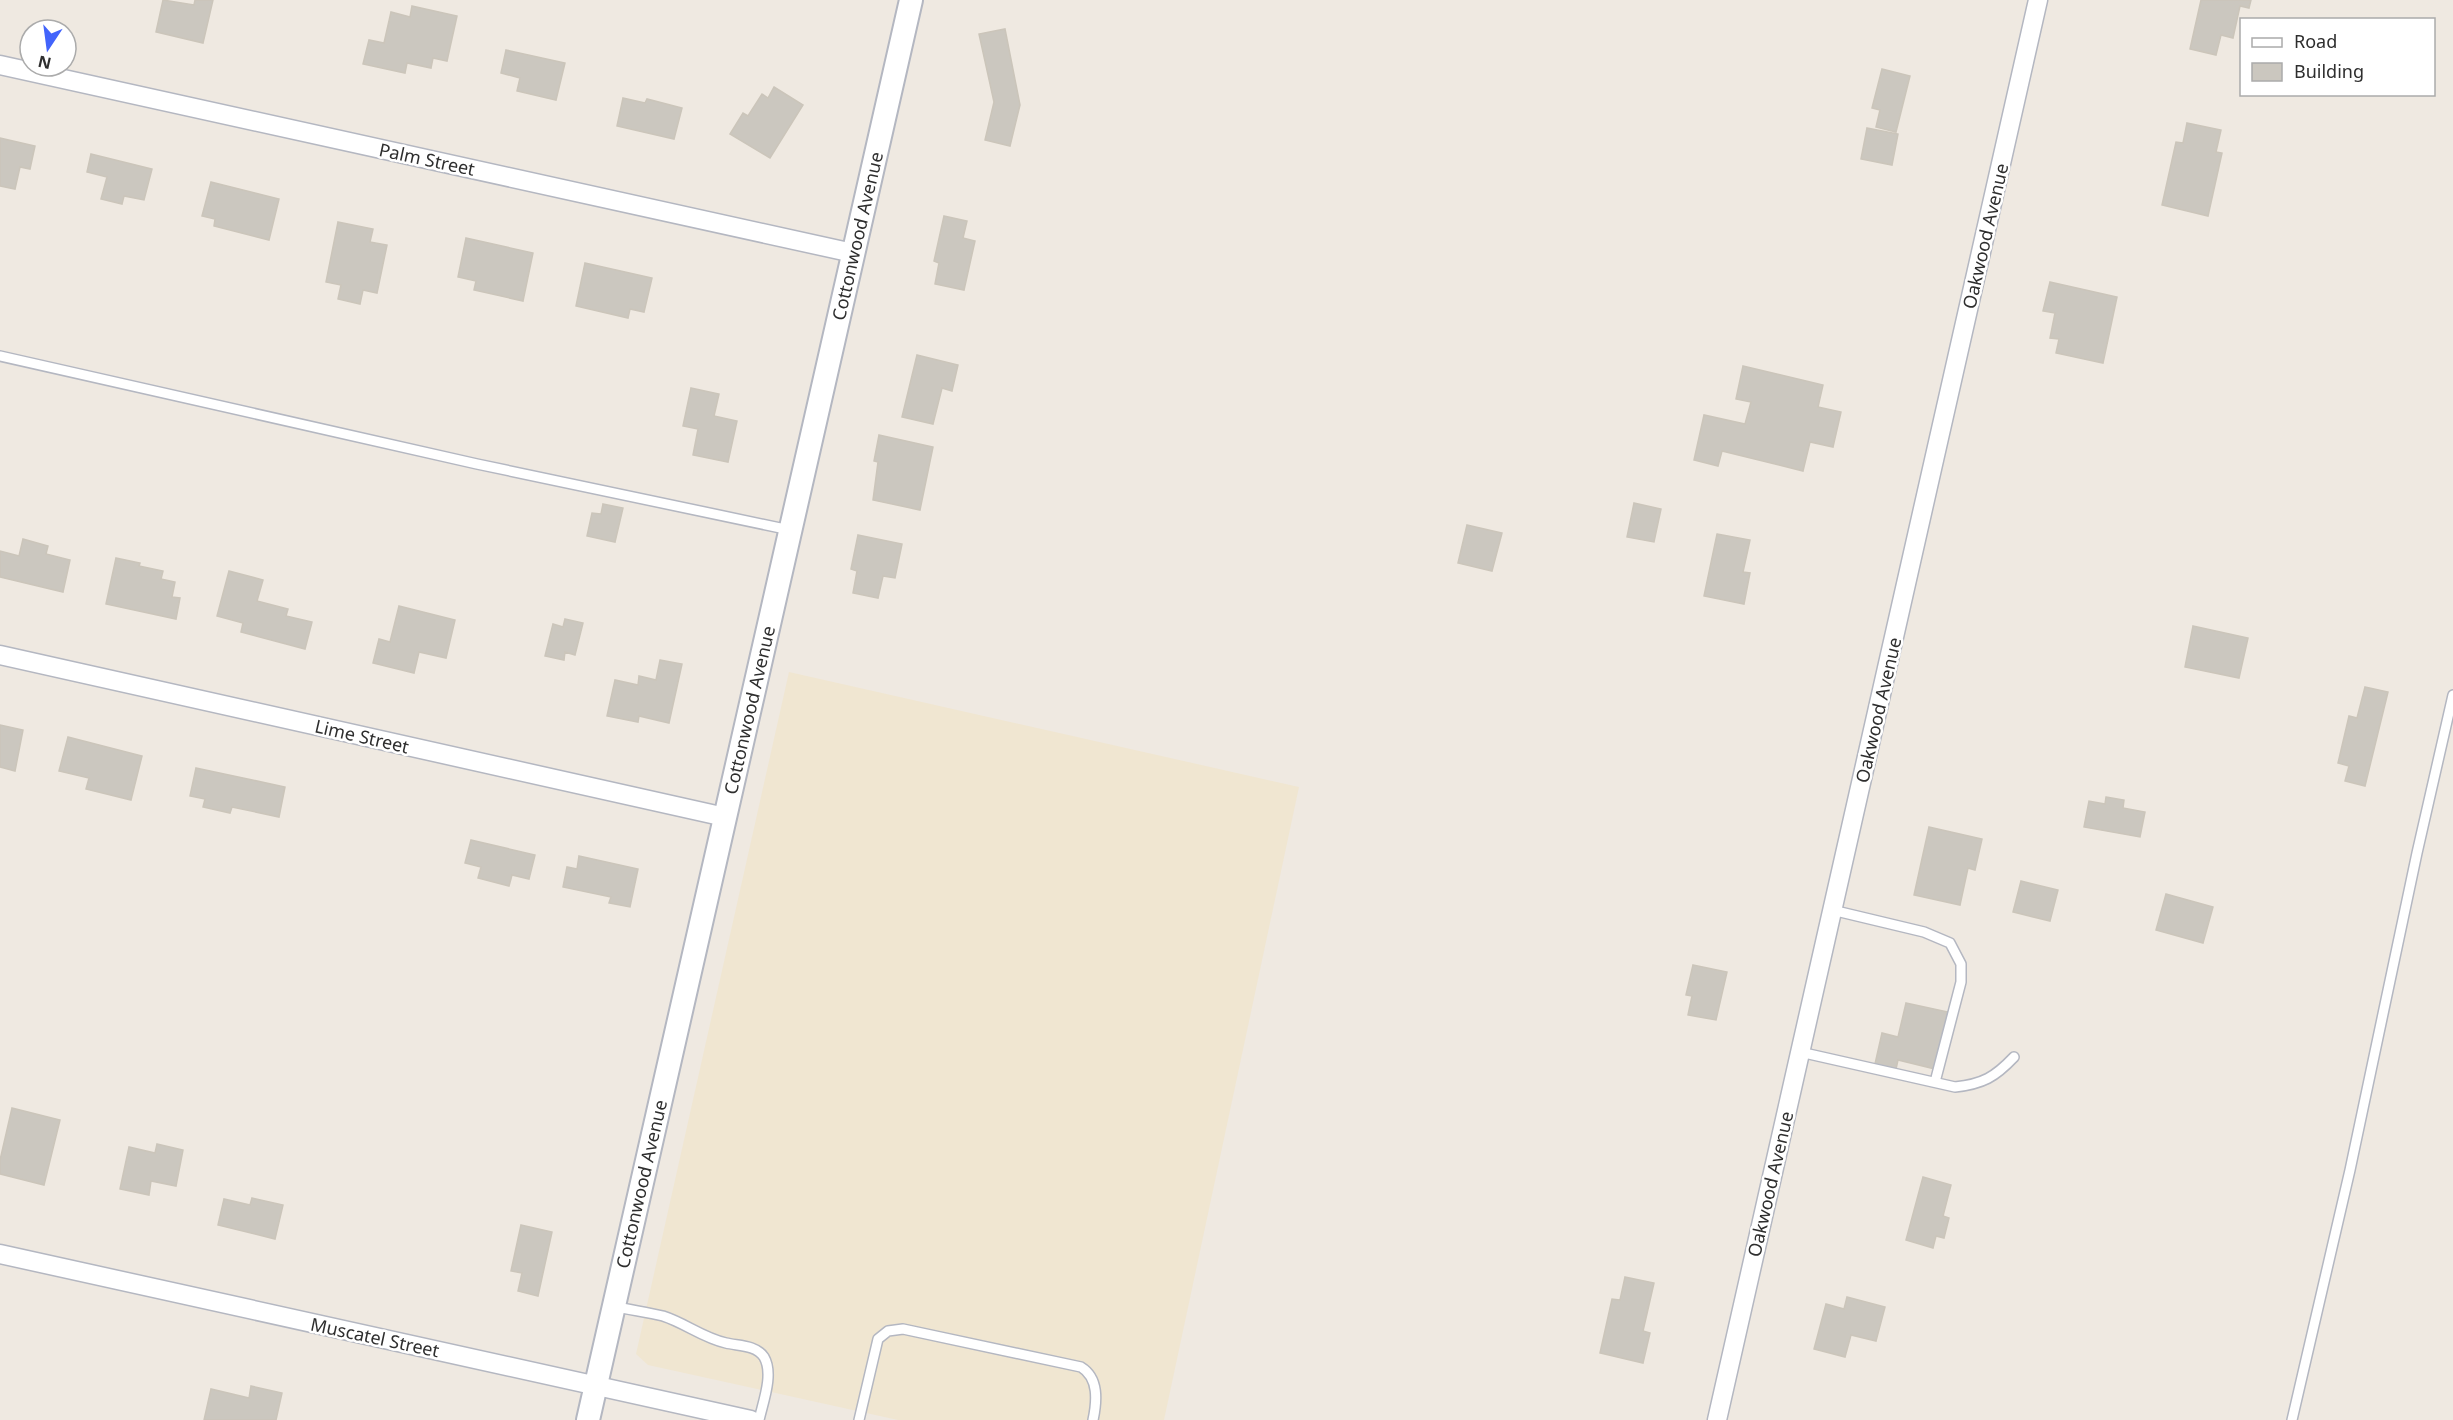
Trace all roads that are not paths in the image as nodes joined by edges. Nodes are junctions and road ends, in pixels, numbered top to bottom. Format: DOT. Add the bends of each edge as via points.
graph roads {
  1 [pos="911,0"];
  2 [pos="2038,0"];
  3 [pos="0,65"];
  4 [pos="853,253"];
  5 [pos="0,356"];
  6 [pos="790,530"];
  7 [pos="0,655"];
  8 [pos="2453,695"];
  9 [pos="725,817"];
  10 [pos="1832,910"];
  11 [pos="1800,1052"];
  12 [pos="2014,1057"];
  13 [pos="1935,1082"];
  14 [pos="0,1254"];
  15 [pos="613,1306"];
  16 [pos="596,1386"];
  17 [pos="588,1420"];
  18 [pos="751,1420"];
  19 [pos="759,1420"];
  20 [pos="859,1420"];
  21 [pos="1093,1420"];
  22 [pos="1717,1420"];
  23 [pos="2292,1420"];
  1 -- 4 [label="street, Cottonwood Avenue"];
  2 -- 10 [label="street, Oakwood Avenue"];
  3 -- 4 [label="street, Palm Street"];
  4 -- 6 [label="street, Cottonwood Avenue"];
  5 -- 6 [label="lane"];
  6 -- 9 [label="street, Cottonwood Avenue"];
  7 -- 9 [label="street, Lime Street"];
  8 -- 23 [label="lane"];
  9 -- 15 [label="street, Cottonwood Avenue"];
  10 -- 11 [label="street, Oakwood Avenue"];
  10 -- 13 [label="lane" via="1924,932 1950,943 1961,964 1961,982"];
  11 -- 13 [label="lane"];
  11 -- 22 [label="street, Oakwood Avenue"];
  12 -- 13 [label="lane" via="1999,1072 1976,1085"];
  14 -- 16 [label="street, Muscatel Street"];
  15 -- 16 [label="street, Cottonwood Avenue"];
  15 -- 19 [label="lane" via="665,1317 701,1335 752,1347 763,1355 768,1378"];
  16 -- 17 [label="street, Cottonwood Avenue"];
  16 -- 18 [label="street, Muscatel Street"];
  20 -- 21 [label="lane" via="878,1339 888,1331 903,1329 1081,1367 1090,1372 1095,1386"];
}
